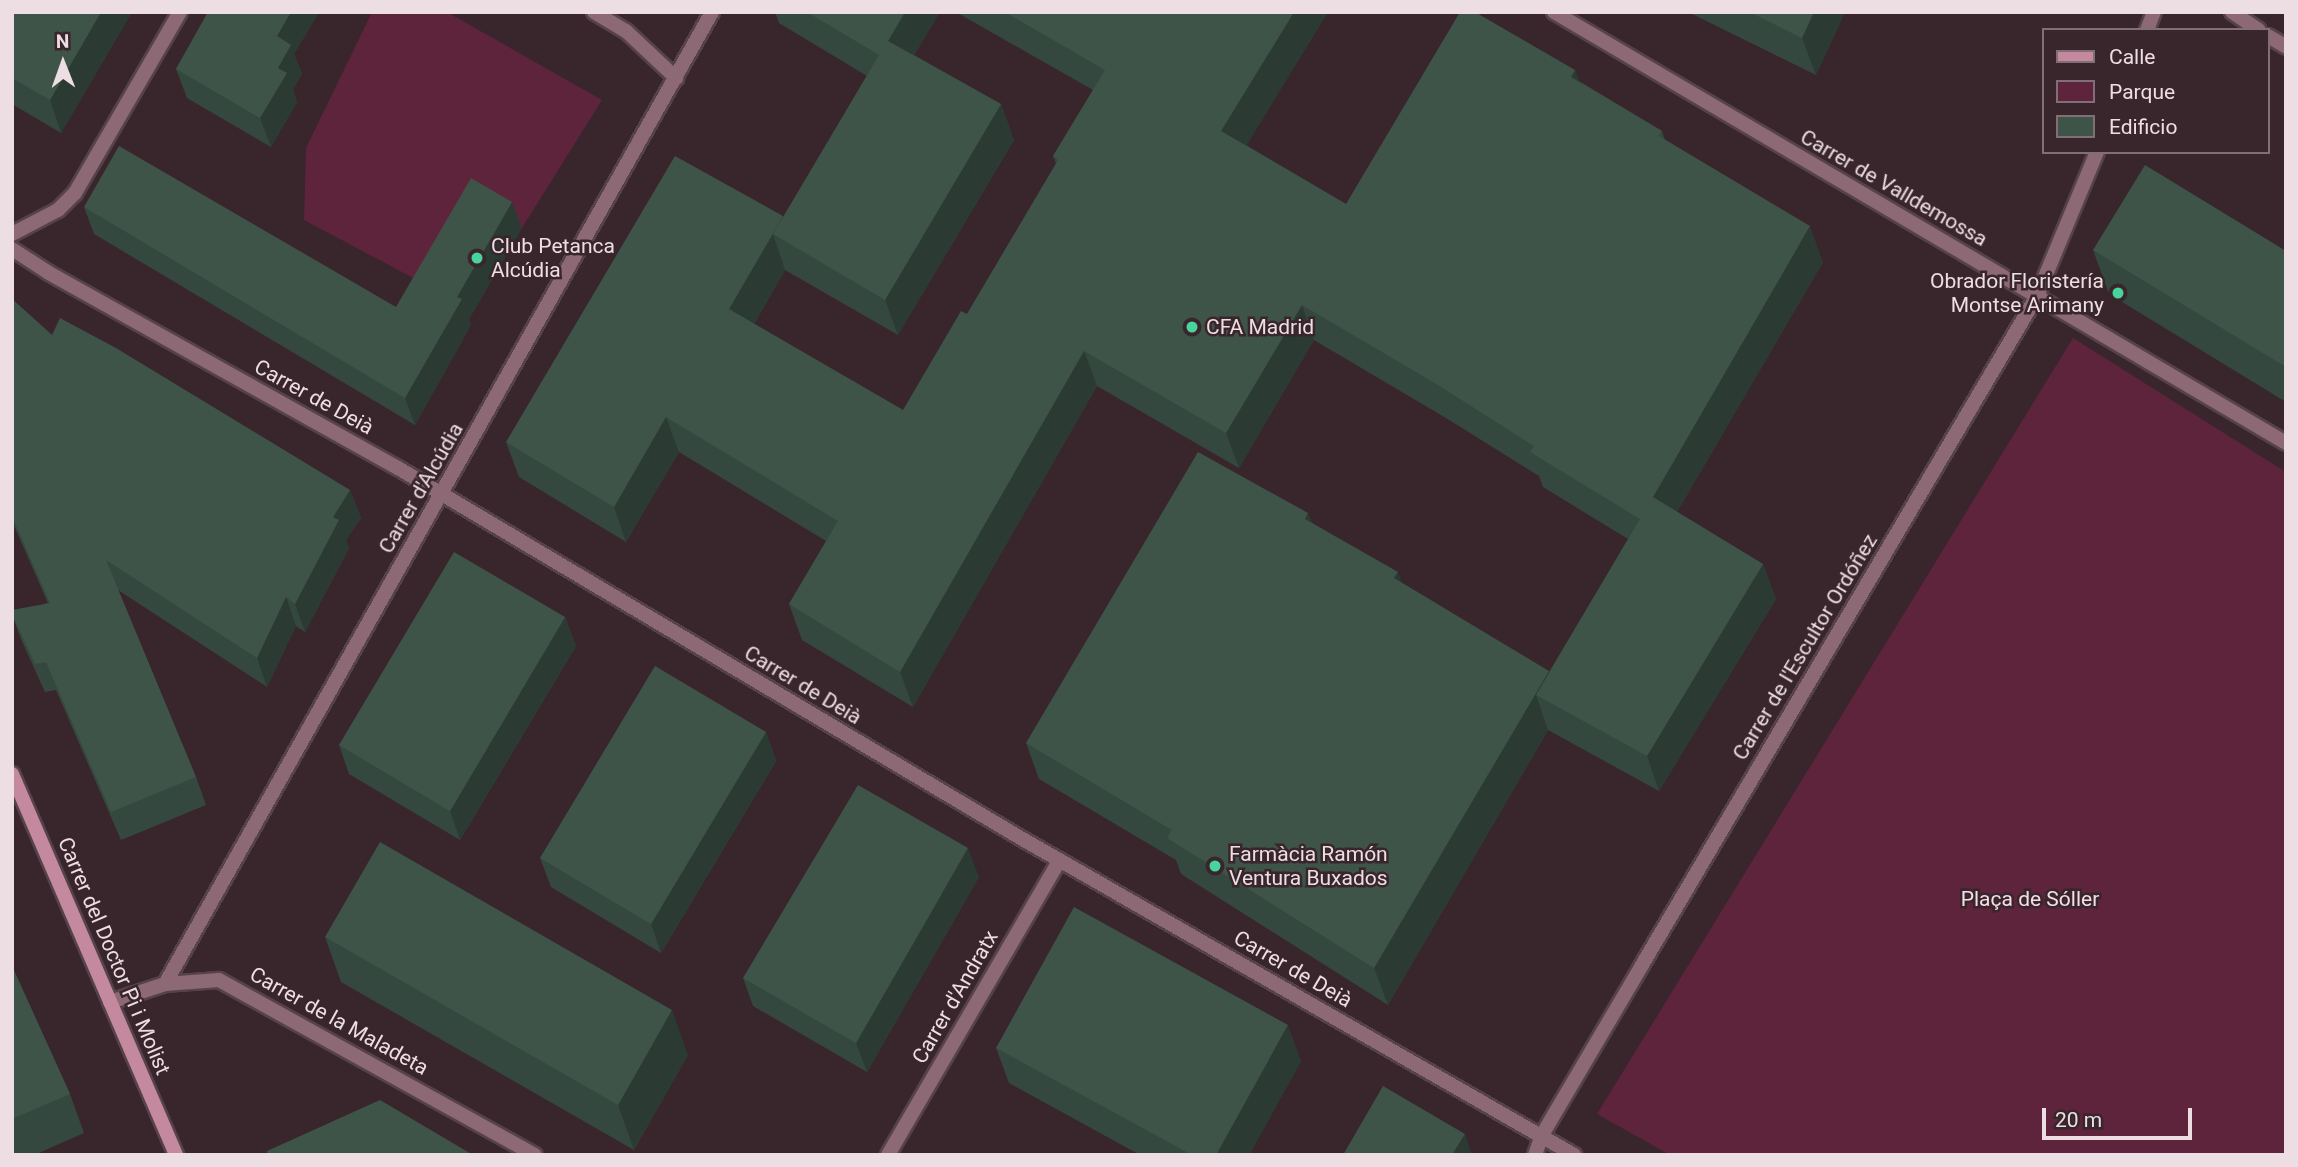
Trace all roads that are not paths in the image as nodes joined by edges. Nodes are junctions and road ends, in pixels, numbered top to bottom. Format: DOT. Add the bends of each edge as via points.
graph roads {
  1 [pos="180,12"];
  2 [pos="594,12"];
  3 [pos="712,12"];
  4 [pos="1554,12"];
  5 [pos="2232,12"];
  6 [pos="2256,28"];
  7 [pos="2270,37"];
  8 [pos="2286,47"];
  9 [pos="676,78"];
  10 [pos="2096,154"];
  11 [pos="12,234"];
  12 [pos="12,249"];
  13 [pos="2037,296"];
  14 [pos="2286,443"];
  15 [pos="440,493"];
  16 [pos="12,775"];
  17 [pos="1060,860"];
  18 [pos="165,984"];
  19 [pos="110,1002"];
  20 [pos="1542,1135"];
  21 [pos="176,1155"];
  22 [pos="535,1155"];
  23 [pos="888,1155"];
  24 [pos="1535,1155"];
  25 [pos="1574,1155"];
  1 -- 11 [label="street" via="75,193 58,210"];
  2 -- 9 [label="street" via="626,32"];
  3 -- 9 [label="street, Carrer d'Alcúdia"];
  4 -- 13 [label="street, Carrer de Valldemossa"];
  5 -- 6 [label="street"];
  7 -- 8 [label="street"];
  9 -- 15 [label="street, Carrer d'Alcúdia"];
  10 -- 13 [label="street, Carrer de l'Escultor Ordóñez"];
  12 -- 15 [label="street, Carrer de Deià"];
  13 -- 14 [label="street, Carrer de Valldemossa"];
  13 -- 20 [label="street, Carrer de l'Escultor Ordóñez"];
  15 -- 17 [label="street, Carrer de Deià"];
  15 -- 18 [label="street, Carrer d'Alcúdia"];
  16 -- 19 [label="main road, Carrer del Doctor Pi i Molist"];
  17 -- 20 [label="street, Carrer de Deià"];
  17 -- 23 [label="street, Carrer d'Andratx"];
  18 -- 19 [label="street, Carrer de la Maladeta"];
  18 -- 22 [label="street, Carrer de la Maladeta" via="219,980"];
  19 -- 21 [label="main road, Carrer del Doctor Pi i Molist"];
  20 -- 24 [label="street, Carrer de l'Escultor Ordóñez"];
  20 -- 25 [label="street, Carrer de Deià"];
}
